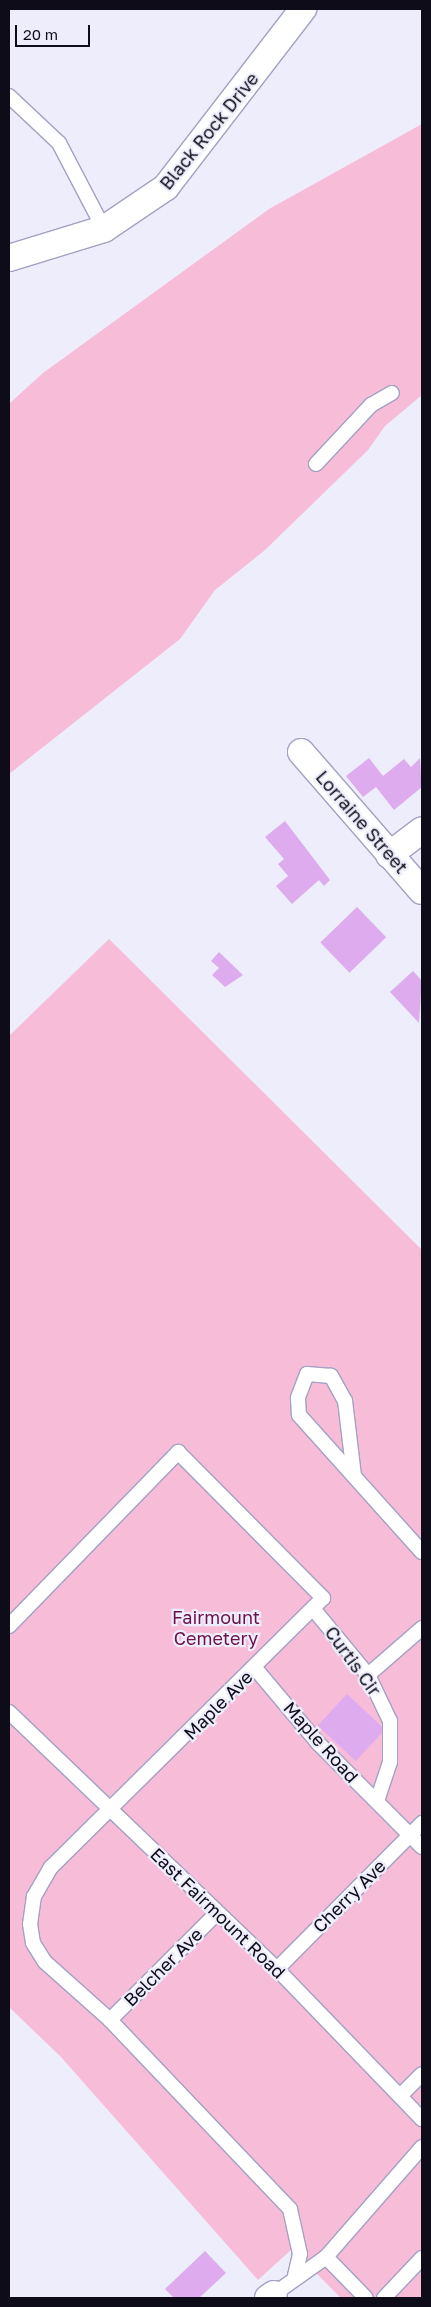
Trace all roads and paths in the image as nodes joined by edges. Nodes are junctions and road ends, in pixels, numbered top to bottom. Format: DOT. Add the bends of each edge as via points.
graph roads {
  1 [pos="303,9"];
  2 [pos="9,96"];
  3 [pos="104,229"];
  4 [pos="9,258"];
  5 [pos="392,393"];
  6 [pos="316,464"];
  7 [pos="301,752"];
  8 [pos="422,830"];
  9 [pos="389,855"];
  10 [pos="422,892"];
  11 [pos="354,1476"];
  12 [pos="422,1552"];
  13 [pos="315,1611"];
  14 [pos="9,1626"];
  15 [pos="422,1628"];
  16 [pos="255,1668"];
  17 [pos="368,1675"];
  18 [pos="9,1712"];
  19 [pos="377,1802"];
  20 [pos="112,1810"];
  21 [pos="422,1823"];
  22 [pos="410,1835"];
  23 [pos="422,1847"];
  24 [pos="217,1914"];
  25 [pos="276,1970"];
  26 [pos="110,2020"];
  27 [pos="422,2074"];
  28 [pos="402,2094"];
  29 [pos="422,2119"];
  30 [pos="422,2147"];
  31 [pos="326,2257"];
  32 [pos="422,2258"];
  33 [pos="295,2275"];
  34 [pos="271,2296"];
  35 [pos="366,2298"];
  36 [pos="384,2298"];
  1 -- 3 [label="street, Black Rock Drive" via="166,187"];
  2 -- 3 [label="lane" via="59,143"];
  3 -- 4 [label="street, Black Rock Drive"];
  5 -- 6 [label="lane" via="371,405"];
  7 -- 9 [label="street, Lorraine Street"];
  8 -- 9 [label="street"];
  9 -- 10 [label="street, Lorraine Street"];
  11 -- 11 [label="lane" via="299,1415 298,1398 307,1374 331,1376 345,1400"];
  11 -- 12 [label="lane"];
  13 -- 14 [label="lane, Maple Ave" via="323,1598 178,1452"];
  13 -- 16 [label="lane, Maple Ave"];
  13 -- 17 [label="lane, Curtis Cir"];
  15 -- 17 [label="lane"];
  16 -- 19 [label="lane, Maple Road" via="318,1743"];
  16 -- 20 [label="lane, Maple Ave"];
  17 -- 19 [label="lane, Curtis Cir" via="384,1706 392,1740"];
  18 -- 20 [label="lane, East Fairmount Road"];
  19 -- 22 [label="lane, Maple Road"];
  20 -- 24 [label="lane, East Fairmount Road"];
  20 -- 26 [label="lane, Maple Ave" via="51,1867 34,1896 30,1924 33,1943 45,1962"];
  21 -- 22 [label="lane, Cherry Ave"];
  22 -- 23 [label="lane, Maple Road"];
  22 -- 25 [label="lane, Cherry Ave"];
  24 -- 25 [label="lane, East Fairmount Road"];
  24 -- 26 [label="lane, Belcher Ave"];
  25 -- 28 [label="lane, East Fairmount Road"];
  26 -- 33 [label="lane, Maple Ave" via="290,2209 300,2254"];
  27 -- 28 [label="lane"];
  28 -- 29 [label="lane, East Fairmount Road"];
  30 -- 31 [label="lane"];
  31 -- 33 [label="lane"];
  31 -- 35 [label="lane"];
  32 -- 36 [label="lane"];
  33 -- 34 [label="lane"];
}
